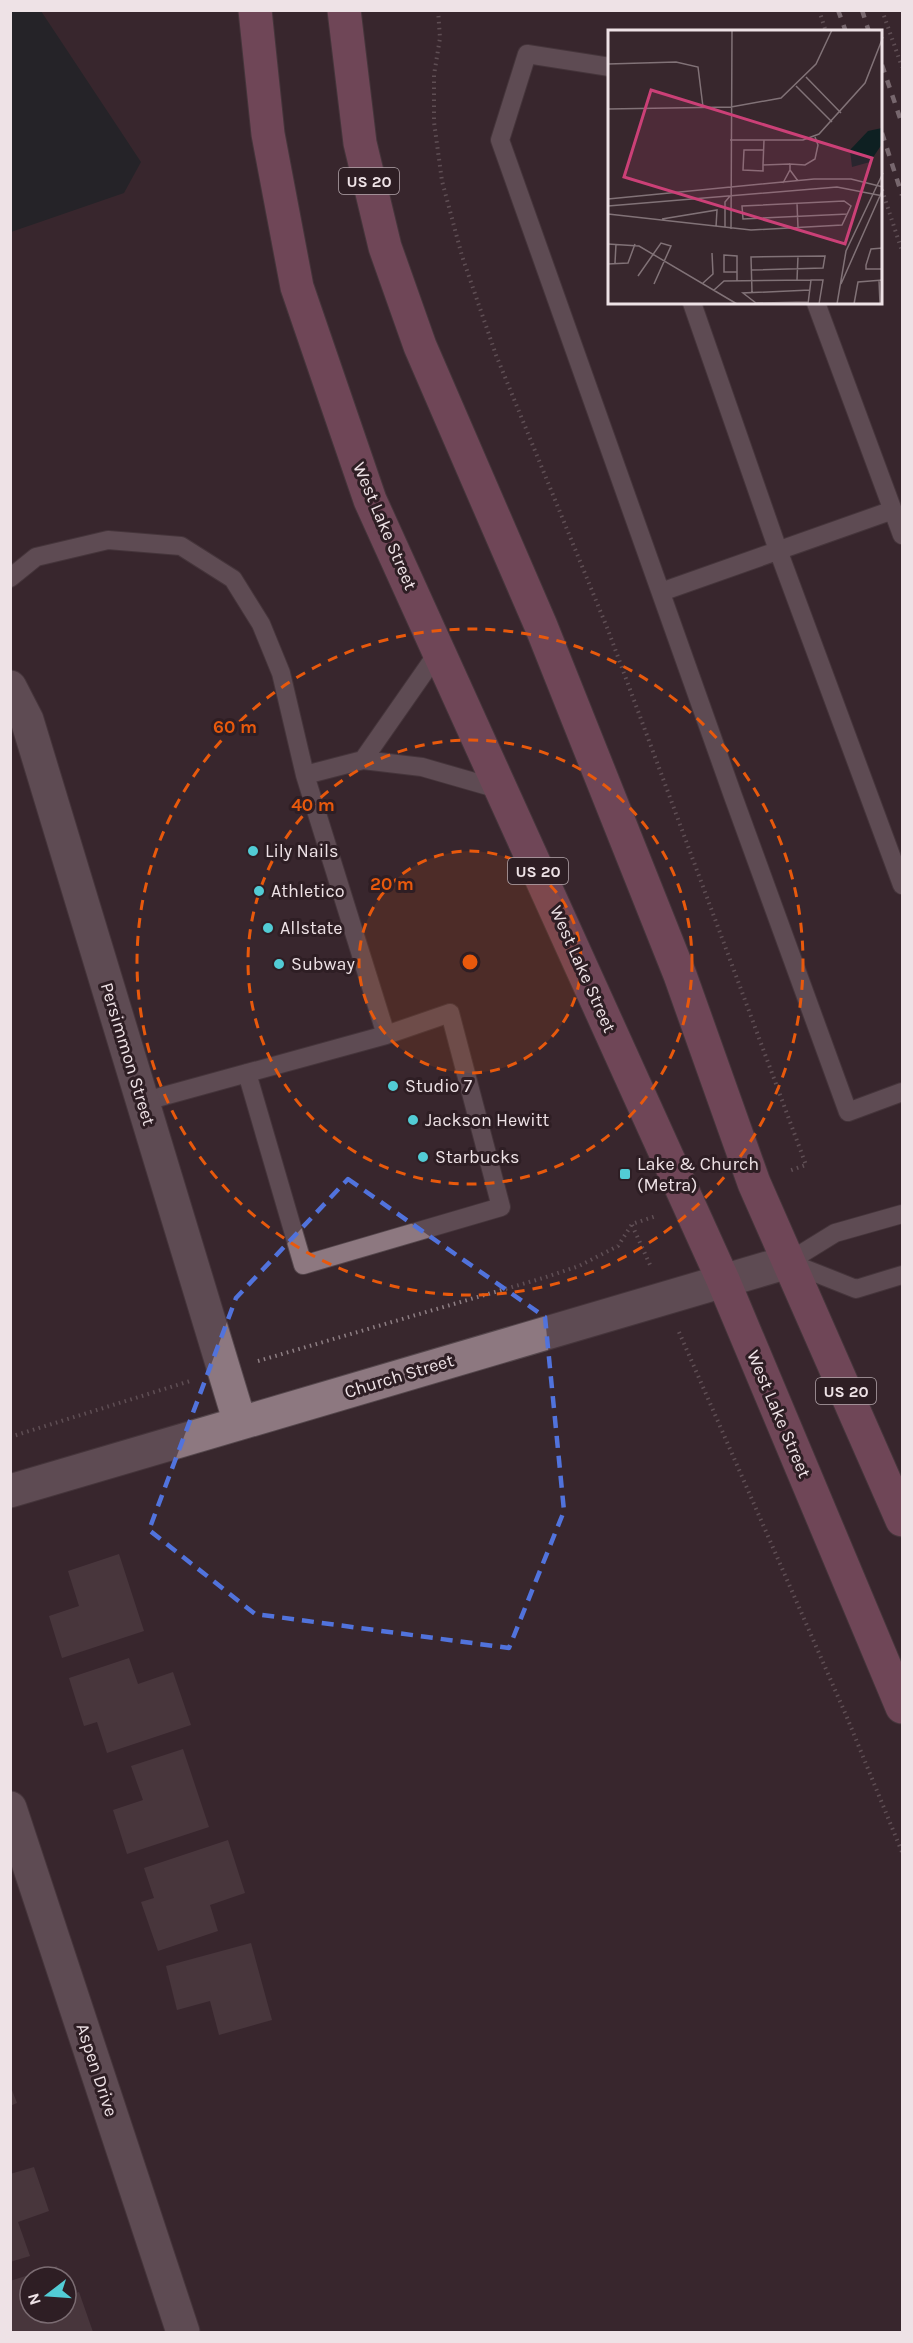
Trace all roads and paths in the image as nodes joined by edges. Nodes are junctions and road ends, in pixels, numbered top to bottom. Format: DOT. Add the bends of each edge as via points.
graph roads {
  1 [pos="255,10"];
  2 [pos="344,10"];
  3 [pos="438,10"];
  4 [pos="819,10"];
  5 [pos="882,10"];
  6 [pos="825,30"];
  7 [pos="608,67"];
  8 [pos="903,67"];
  9 [pos="883,193"];
  10 [pos="903,251"];
  11 [pos="692,304"];
  12 [pos="816,304"];
  13 [pos="893,510"];
  14 [pos="903,535"];
  15 [pos="778,550"];
  16 [pos="10,578"];
  17 [pos="661,592"];
  18 [pos="439,651"];
  19 [pos="10,687"];
  20 [pos="363,760"];
  21 [pos="305,775"];
  22 [pos="502,790"];
  23 [pos="903,885"];
  24 [pos="386,1035"];
  25 [pos="247,1073"];
  26 [pos="903,1092"];
  27 [pos="142,1102"];
  28 [pos="806,1166"];
  29 [pos="903,1214"];
  30 [pos="632,1224"];
  31 [pos="788,1262"];
  32 [pos="903,1275"];
  33 [pos="723,1280"];
  34 [pos="224,1371"];
  35 [pos="696,1371"];
  36 [pos="240,1423"];
  37 [pos="10,1437"];
  38 [pos="10,1491"];
  39 [pos="903,1520"];
  40 [pos="903,1707"];
  41 [pos="10,1808"];
  42 [pos="903,1852"];
  43 [pos="183,2332"];
  1 -- 18 [label="highway, West Lake Street / US 20" via="268,134 297,287 370,500"];
  2 -- 31 [label="highway, US 20" via="360,143 385,247 420,346 542,626 680,975 754,1183"];
  3 -- 28 [label="path" via="441,39 434,75 434,122 441,181 462,256 496,355 608,630"];
  4 -- 6 [label="path"];
  5 -- 8 [label="path"];
  7 -- 17 [label="lane" via="527,54 500,140"];
  9 -- 10 [label="path"];
  11 -- 15 [label="lane"];
  12 -- 13 [label="lane"];
  13 -- 14 [label="lane"];
  13 -- 15 [label="lane"];
  15 -- 17 [label="lane"];
  15 -- 23 [label="lane"];
  16 -- 21 [label="lane" via="36,557 108,540 181,546 233,579 261,624 281,673"];
  17 -- 26 [label="lane" via="848,1112"];
  18 -- 20 [label="lane"];
  18 -- 22 [label="highway, West Lake Street / US 20"];
  19 -- 27 [label="street, Persimmon Street" via="27,720"];
  20 -- 21 [label="lane"];
  20 -- 22 [label="lane" via="422,767"];
  21 -- 24 [label="lane"];
  22 -- 33 [label="highway, West Lake Street / US 20"];
  24 -- 25 [label="lane"];
  24 -- 25 [label="lane" via="450,1013 501,1207 303,1264"];
  25 -- 27 [label="lane"];
  27 -- 34 [label="street, Persimmon Street"];
  29 -- 31 [label="lane" via="835,1233"];
  30 -- 34 [label="path" via="618,1246 579,1266"];
  31 -- 32 [label="lane" via="856,1289"];
  31 -- 33 [label="street, Church Street"];
  31 -- 39 [label="highway, US 20"];
  33 -- 36 [label="street, Church Street"];
  33 -- 40 [label="highway, West Lake Street / US 20"];
  34 -- 36 [label="street, Persimmon Street"];
  34 -- 37 [label="path"];
  35 -- 42 [label="path"];
  36 -- 38 [label="street, Church Street"];
  41 -- 43 [label="street, Aspen Drive"];
}
